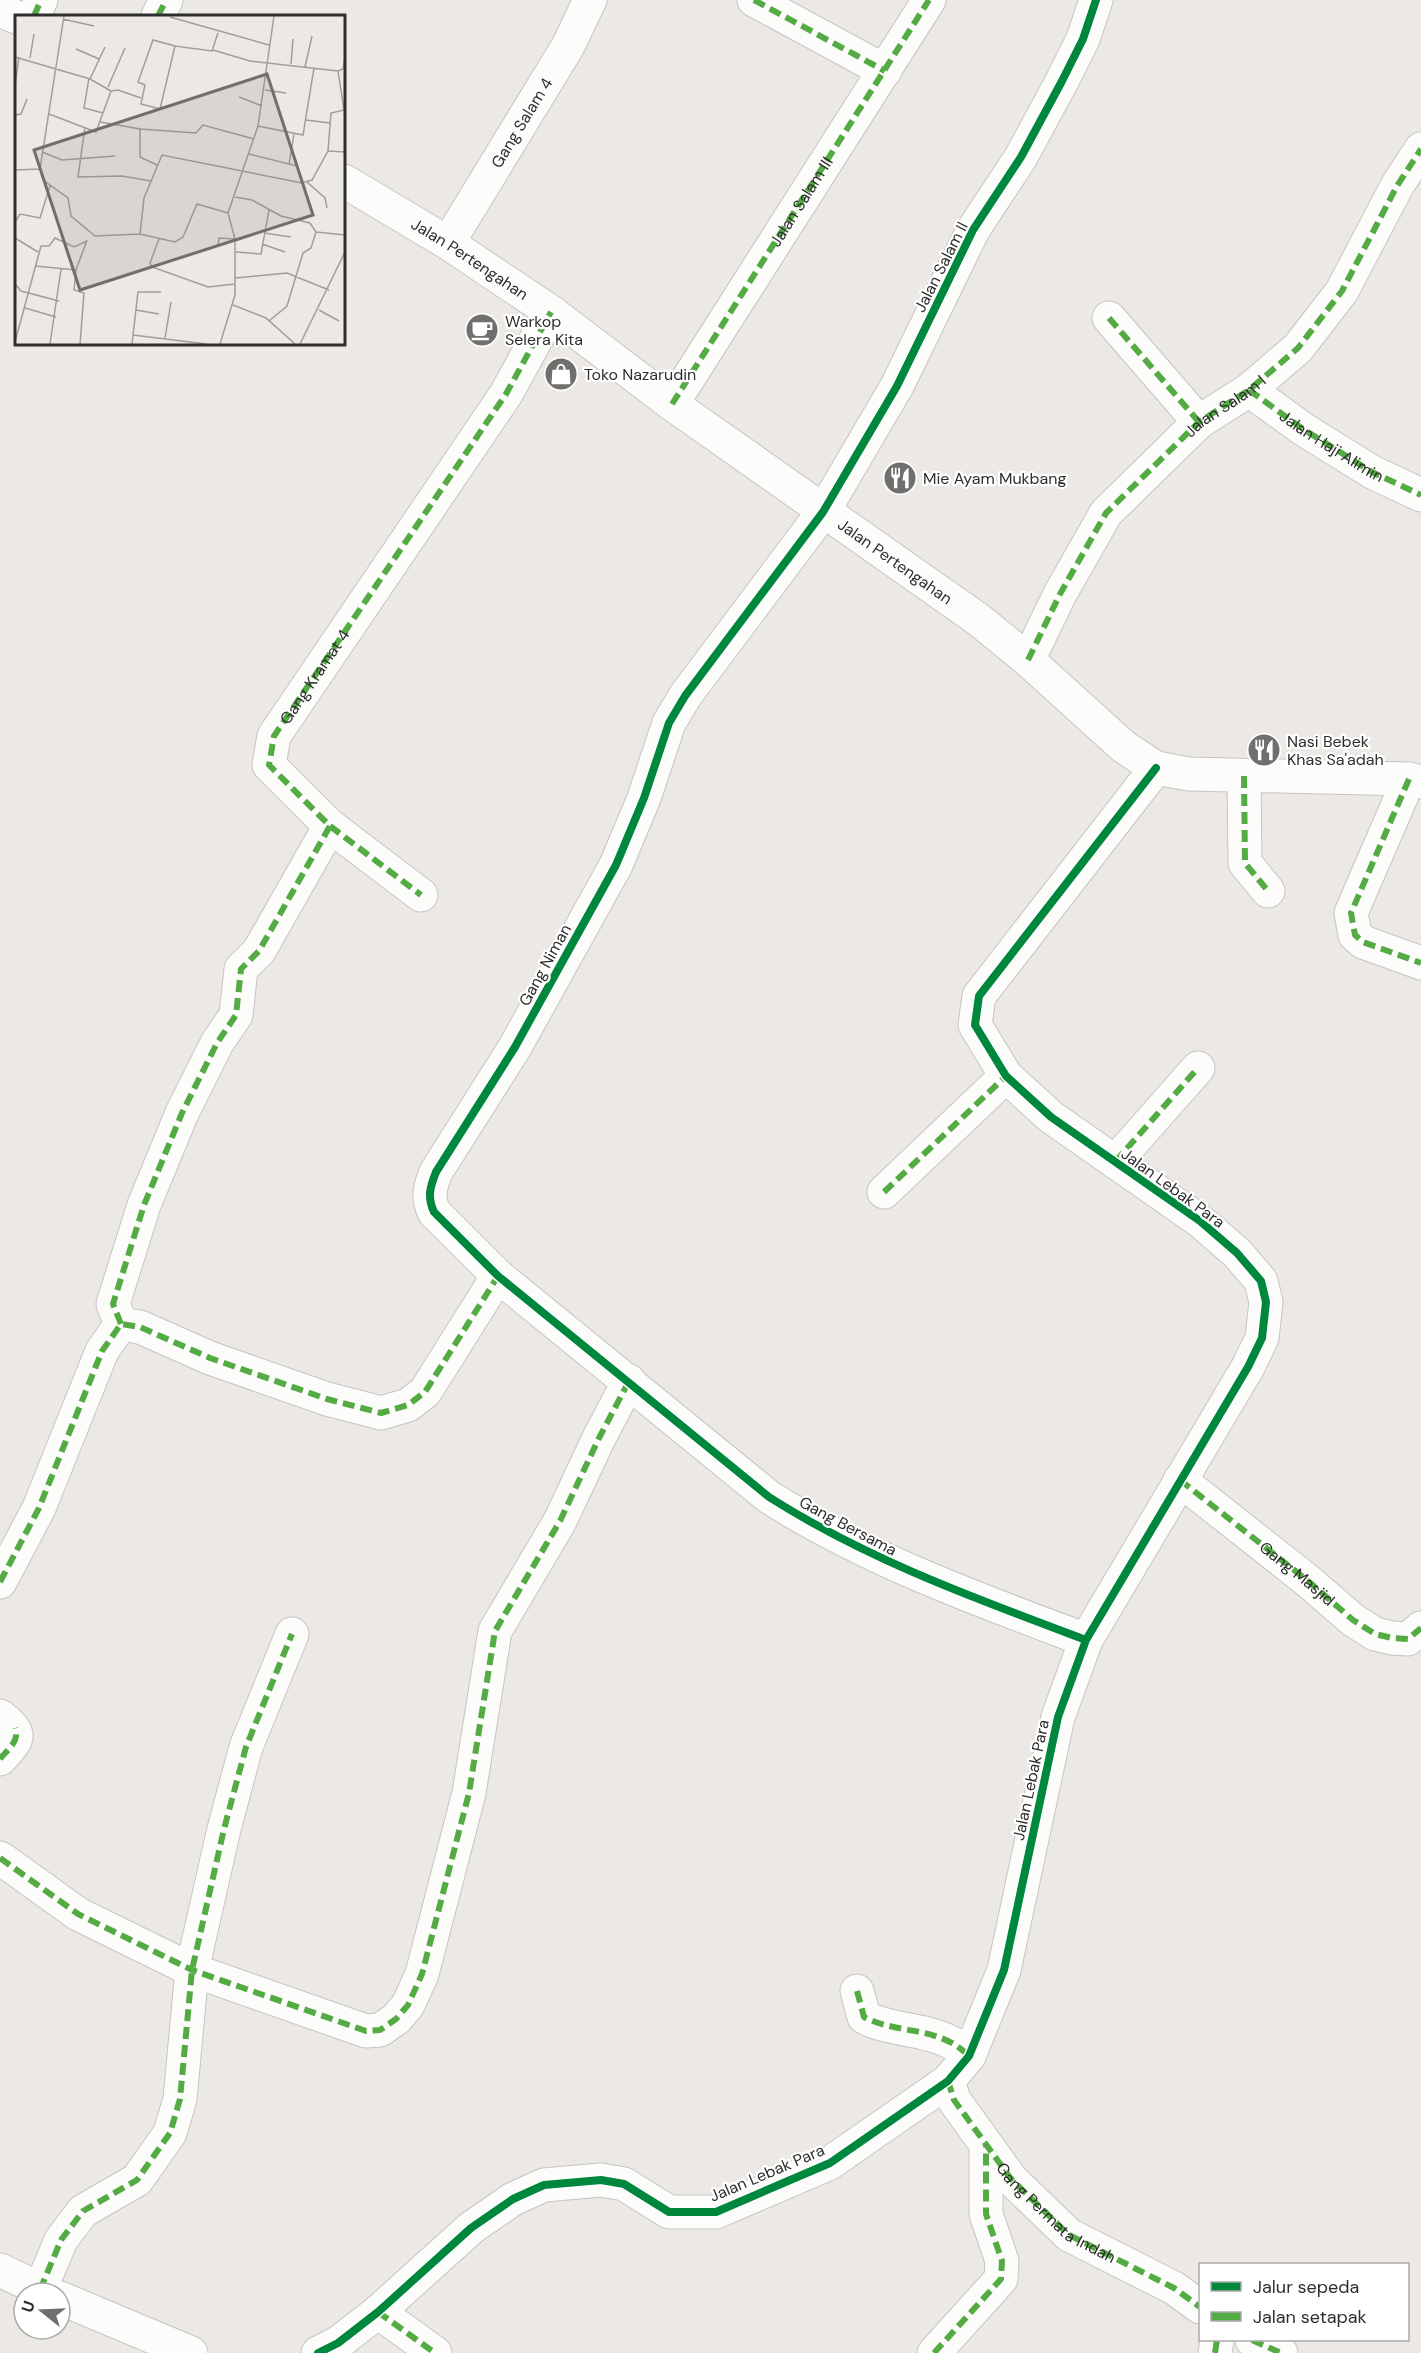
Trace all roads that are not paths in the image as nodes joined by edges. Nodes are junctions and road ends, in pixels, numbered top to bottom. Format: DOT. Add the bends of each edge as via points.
graph roads {
  1 [pos="41,0"];
  2 [pos="166,0"];
  3 [pos="590,0"];
  4 [pos="754,0"];
  5 [pos="929,0"];
  6 [pos="1096,0"];
  7 [pos="0,10"];
  8 [pos="34,15"];
  9 [pos="158,15"];
  10 [pos="15,17"];
  11 [pos="885,71"];
  12 [pos="1421,149"];
  13 [pos="345,182"];
  14 [pos="448,243"];
  15 [pos="551,312"];
  16 [pos="1109,318"];
  17 [pos="1249,390"];
  18 [pos="672,404"];
  19 [pos="1199,422"];
  20 [pos="1421,495"];
  21 [pos="823,512"];
  22 [pos="1028,660"];
  23 [pos="1156,768"];
  24 [pos="1244,776"];
  25 [pos="1415,780"];
  26 [pos="330,826"];
  27 [pos="1268,891"];
  28 [pos="422,895"];
  29 [pos="1421,963"];
  30 [pos="1198,1068"];
  31 [pos="1006,1076"];
  32 [pos="1115,1162"];
  33 [pos="884,1192"];
  34 [pos="498,1276"];
  35 [pos="122,1324"];
  36 [pos="629,1381"];
  37 [pos="1180,1480"];
  38 [pos="0,1582"];
  39 [pos="1421,1628"];
  40 [pos="292,1634"];
  41 [pos="1086,1640"];
  42 [pos="0,1716"];
  43 [pos="0,1759"];
  44 [pos="0,1858"];
  45 [pos="192,1970"];
  46 [pos="858,1991"];
  47 [pos="969,2056"];
  48 [pos="948,2082"];
  49 [pos="986,2145"];
  50 [pos="0,2270"];
  51 [pos="22,2281"];
  52 [pos="52,2281"];
  53 [pos="72,2304"];
  54 [pos="1199,2306"];
  55 [pos="378,2312"];
  56 [pos="1254,2341"];
  57 [pos="191,2353"];
  58 [pos="318,2353"];
  59 [pos="435,2353"];
  60 [pos="934,2353"];
  61 [pos="1281,2353"];
  1 -- 8 [label="street"];
  2 -- 9 [label="street"];
  3 -- 14 [label="street, Gang Salam 4" via="568,46"];
  4 -- 11 [label="street"];
  5 -- 11 [label="street, Jalan Salam III"];
  6 -- 21 [label="street, Jalan Salam II" via="1083,39 1062,81 1021,157 973,230 897,386"];
  7 -- 10 [label="street"];
  11 -- 18 [label="street, Jalan Salam III"];
  12 -- 17 [label="street, Jalan Salam I" via="1342,291 1298,348"];
  13 -- 14 [label="street, Jalan Pertengahan"];
  14 -- 15 [label="street, Jalan Pertengahan"];
  15 -- 18 [label="street, Jalan Pertengahan"];
  15 -- 26 [label="street, Gang Kramat 4" via="506,393 274,736 269,765"];
  16 -- 19 [label="street"];
  17 -- 19 [label="street, Jalan Salam I"];
  17 -- 20 [label="street, Jalan Haji Alimin" via="1372,472"];
  18 -- 21 [label="street, Jalan Pertengahan"];
  19 -- 22 [label="street, Jalan Salam I" via="1106,513"];
  21 -- 22 [label="street, Jalan Pertengahan" via="979,620"];
  21 -- 34 [label="street, Gang Niman" via="669,723 616,865 515,1047 430,1185 429,1200 434,1212"];
  22 -- 23 [label="street, Jalan Pertengahan" via="1124,747"];
  23 -- 24 [label="street, Jalan Pertengahan"];
  23 -- 31 [label="street, Jalan Lebak Para" via="979,996 975,1025"];
  24 -- 25 [label="street, Jalan Pertengahan"];
  24 -- 27 [label="street" via="1245,863"];
  25 -- 29 [label="street" via="1351,913 1355,935 1363,942"];
  26 -- 28 [label="street"];
  26 -- 35 [label="street" via="259,951 241,969 236,1015 217,1043 182,1113 144,1205 113,1304"];
  30 -- 32 [label="street"];
  31 -- 32 [label="street, Jalan Lebak Para" via="1052,1117"];
  31 -- 33 [label="street"];
  32 -- 37 [label="street, Jalan Lebak Para" via="1200,1221 1238,1253 1261,1281 1266,1302 1262,1338 1248,1368"];
  34 -- 35 [label="street" via="425,1392 408,1405 381,1413 327,1400 210,1358 140,1327"];
  34 -- 36 [label="street, Gang Niman"];
  35 -- 38 [label="street" via="102,1351 39,1508"];
  36 -- 41 [label="street, Gang Bersama" via="769,1497 810,1523 943,1586"];
  36 -- 45 [label="street" via="560,1521 495,1630 469,1793 422,1974 408,2005 380,2030 366,2031"];
  37 -- 39 [label="street, Gang Masjid" via="1375,1634 1408,1639"];
  37 -- 41 [label="street, Jalan Lebak Para"];
  40 -- 45 [label="street" via="246,1747"];
  41 -- 47 [label="street, Jalan Lebak Para" via="1058,1717 1004,1970"];
  42 -- 43 [label="street" via="15,1728 17,1735"];
  44 -- 45 [label="street" via="78,1914"];
  45 -- 52 [label="street" via="180,2098 170,2133 137,2180 83,2211 61,2240"];
  46 -- 47 [label="street" via="864,2017 877,2024 950,2042"];
  47 -- 48 [label="street, Jalan Lebak Para"];
  48 -- 49 [label="street, Gang Permata Indah" via="954,2100"];
  48 -- 55 [label="street, Jalan Lebak Para" via="830,2163 716,2212 669,2212 624,2184 601,2180 544,2185 513,2199 471,2228"];
  49 -- 54 [label="street, Gang Permata Indah" via="1011,2179 1069,2235 1174,2288"];
  49 -- 60 [label="street" via="986,2214 1002,2261 1001,2279"];
  50 -- 51 [label="street"];
  53 -- 57 [label="street"];
  55 -- 58 [label="street, Jalan Lebak Para" via="338,2343"];
  55 -- 59 [label="street"];
  56 -- 61 [label="street"];
}
